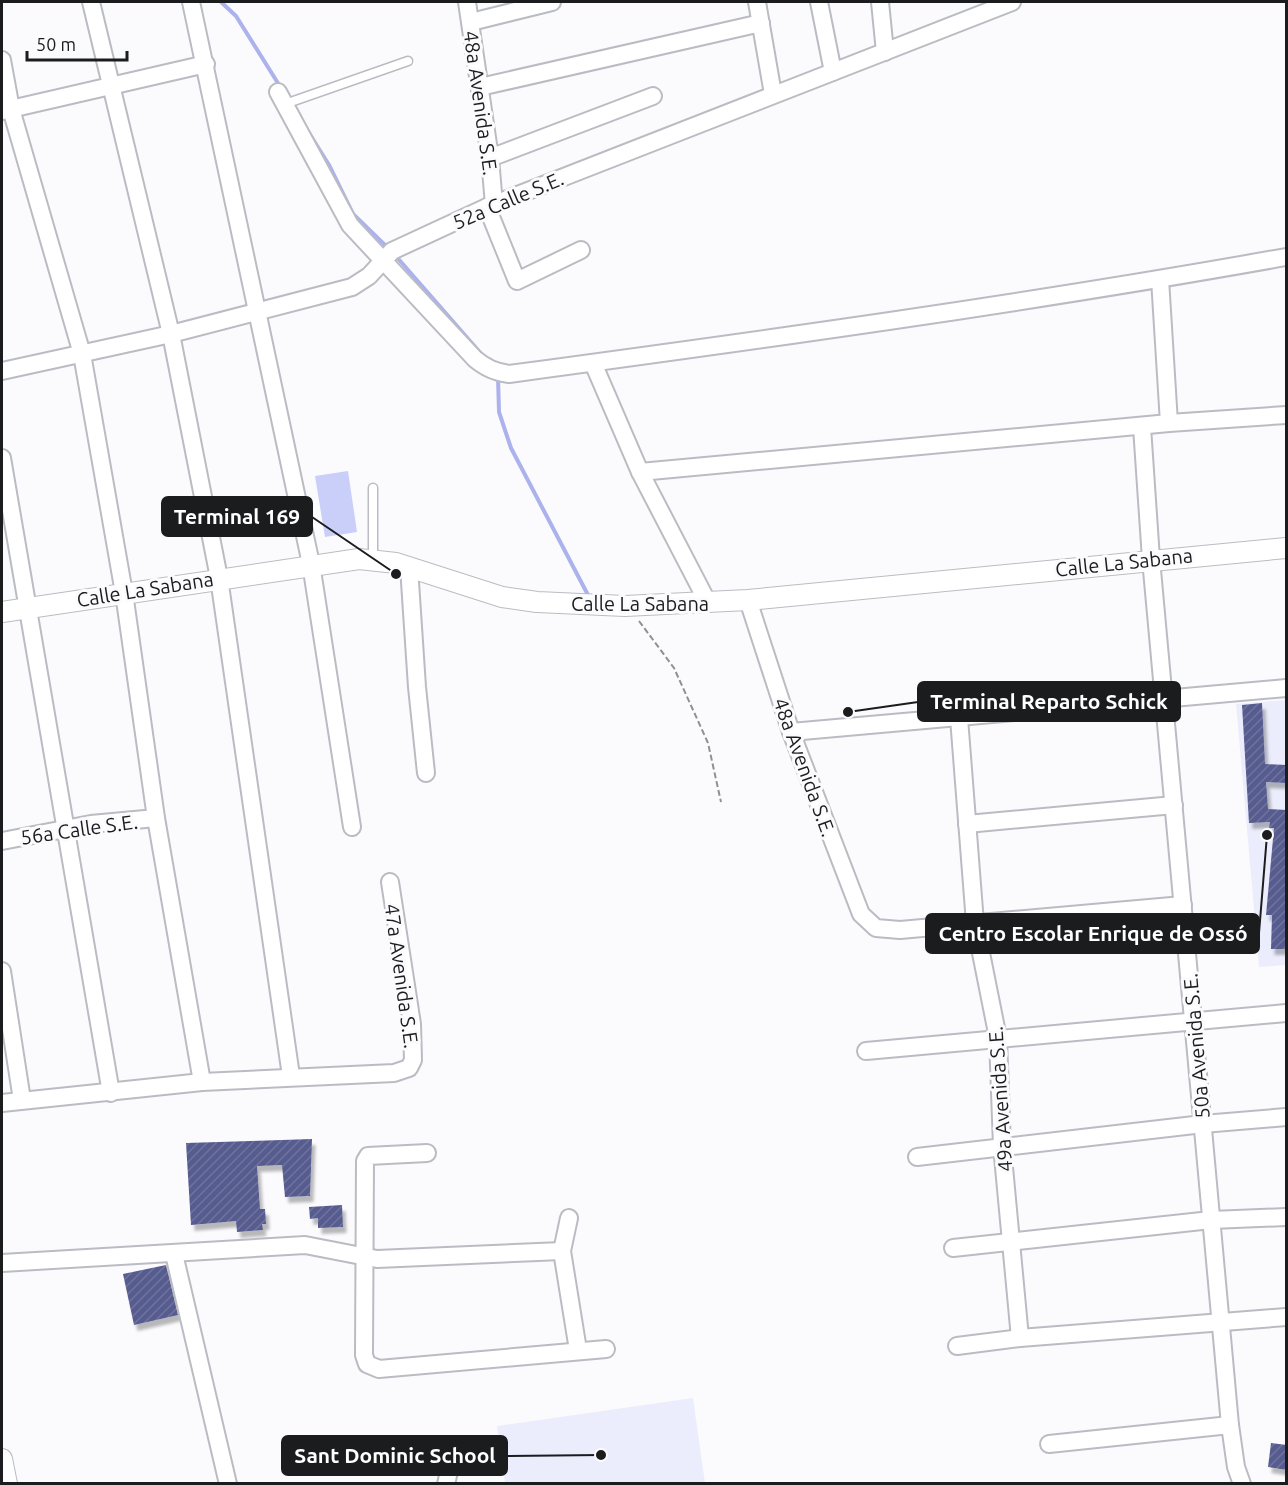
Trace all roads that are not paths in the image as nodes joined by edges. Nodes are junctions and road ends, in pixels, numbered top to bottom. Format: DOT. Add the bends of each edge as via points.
graph roads {
  1 [pos="91,2"];
  2 [pos="191,2"];
  3 [pos="467,2"];
  4 [pos="552,2"];
  5 [pos="757,2"];
  6 [pos="819,2"];
  7 [pos="880,2"];
  8 [pos="1012,2"];
  9 [pos="988,6"];
  10 [pos="471,22"];
  11 [pos="761,23"];
  12 [pos="885,52"];
  13 [pos="2,60"];
  14 [pos="408,61"];
  15 [pos="206,64"];
  16 [pos="833,72"];
  17 [pos="109,85"];
  18 [pos="480,87"];
  19 [pos="773,94"];
  20 [pos="654,96"];
  21 [pos="282,98"];
  22 [pos="6,110"];
  23 [pos="490,158"];
  24 [pos="491,206"];
  25 [pos="581,250"];
  26 [pos="1287,257"];
  27 [pos="383,258"];
  28 [pos="1160,279"];
  29 [pos="257,313"];
  30 [pos="171,334"];
  31 [pos="82,354"];
  32 [pos="592,363"];
  33 [pos="2,371"];
  34 [pos="1287,415"];
  35 [pos="1169,423"];
  36 [pos="1142,427"];
  37 [pos="2,458"];
  38 [pos="640,472"];
  39 [pos="373,488"];
  40 [pos="1287,548"];
  41 [pos="1151,559"];
  42 [pos="373,560"];
  43 [pos="311,564"];
  44 [pos="409,567"];
  45 [pos="219,578"];
  46 [pos="124,592"];
  47 [pos="748,600"];
  48 [pos="708,603"];
  49 [pos="26,608"];
  50 [pos="2,612"];
  51 [pos="1287,688"];
  52 [pos="1164,700"];
  53 [pos="959,718"];
  54 [pos="790,732"];
  55 [pos="426,773"];
  56 [pos="1174,805"];
  57 [pos="156,818"];
  58 [pos="967,824"];
  59 [pos="352,827"];
  60 [pos="67,828"];
  61 [pos="2,841"];
  62 [pos="390,882"];
  63 [pos="1183,904"];
  64 [pos="975,923"];
  65 [pos="2,971"];
  66 [pos="1287,1013"];
  67 [pos="1193,1020"];
  68 [pos="998,1038"];
  69 [pos="866,1051"];
  70 [pos="291,1076"];
  71 [pos="202,1082"];
  72 [pos="111,1093"];
  73 [pos="22,1100"];
  74 [pos="2,1103"];
  75 [pos="1287,1117"];
  76 [pos="1203,1124"];
  77 [pos="1002,1146"];
  78 [pos="427,1153"];
  79 [pos="917,1156"];
  80 [pos="1287,1217"];
  81 [pos="569,1218"];
  82 [pos="1211,1220"];
  83 [pos="1010,1243"];
  84 [pos="953,1248"];
  85 [pos="562,1251"];
  86 [pos="174,1254"];
  87 [pos="363,1257"];
  88 [pos="2,1263"];
  89 [pos="1287,1317"];
  90 [pos="1221,1324"];
  91 [pos="1020,1338"];
  92 [pos="957,1346"];
  93 [pos="606,1349"];
  94 [pos="578,1350"];
  95 [pos="1230,1425"];
  96 [pos="1048,1444"];
  97 [pos="2,1459"];
  98 [pos="452,1459"];
  99 [pos="7,1484"];
  100 [pos="228,1484"];
  101 [pos="446,1484"];
  102 [pos="1242,1484"];
  1 -- 17 [label="street"];
  2 -- 15 [label="street"];
  3 -- 10 [label="street, 48a Avenida S.E."];
  4 -- 10 [label="street"];
  5 -- 11 [label="street"];
  6 -- 16 [label="street"];
  7 -- 12 [label="street"];
  8 -- 9 [label="street, 52a Calle S.E."];
  9 -- 12 [label="street, 52a Calle S.E."];
  10 -- 18 [label="street, 48a Avenida S.E."];
  11 -- 18 [label="street"];
  11 -- 19 [label="street"];
  12 -- 16 [label="street, 52a Calle S.E."];
  13 -- 22 [label="street"];
  14 -- 21 [label="lane"];
  15 -- 17 [label="street"];
  15 -- 29 [label="street"];
  16 -- 19 [label="street, 52a Calle S.E."];
  17 -- 22 [label="street"];
  17 -- 30 [label="street"];
  18 -- 23 [label="street, 48a Avenida S.E."];
  19 -- 24 [label="street, 52a Calle S.E."];
  20 -- 23 [label="street"];
  21 -- 27 [label="street" via="350,225"];
  22 -- 31 [label="street"];
  23 -- 24 [label="street, 48a Avenida S.E."];
  24 -- 25 [label="street, 48a Avenida S.E." via="517,281"];
  24 -- 27 [label="street, 52a Calle S.E."];
  26 -- 28 [label="street"];
  27 -- 29 [label="street, 52a Calle S.E." via="369,276 352,287"];
  27 -- 32 [label="street" via="486,368 509,374"];
  28 -- 32 [label="street"];
  28 -- 35 [label="street"];
  29 -- 30 [label="street, 52a Calle S.E."];
  29 -- 43 [label="street"];
  30 -- 31 [label="street, 52a Calle S.E."];
  30 -- 45 [label="street"];
  31 -- 33 [label="street, 52a Calle S.E."];
  31 -- 46 [label="street"];
  32 -- 38 [label="street"];
  34 -- 35 [label="street"];
  35 -- 36 [label="street"];
  36 -- 38 [label="street"];
  36 -- 41 [label="street, 50a Avenida S.E."];
  37 -- 49 [label="street"];
  38 -- 48 [label="street"];
  39 -- 42 [label="lane"];
  40 -- 41 [label="street, Calle La Sabana"];
  41 -- 47 [label="street, Calle La Sabana"];
  41 -- 52 [label="street, 50a Avenida S.E."];
  42 -- 43 [label="street, Calle La Sabana"];
  42 -- 44 [label="street, Calle La Sabana"];
  43 -- 45 [label="street, Calle La Sabana"];
  43 -- 59 [label="street"];
  44 -- 48 [label="street, Calle La Sabana" via="502,597 537,602 625,606"];
  44 -- 55 [label="street"];
  45 -- 46 [label="street, Calle La Sabana"];
  45 -- 70 [label="street"];
  46 -- 49 [label="street, Calle La Sabana"];
  46 -- 57 [label="street"];
  47 -- 48 [label="street, Calle La Sabana"];
  47 -- 54 [label="street, 48a Avenida S.E."];
  49 -- 50 [label="street, Calle La Sabana"];
  49 -- 60 [label="street"];
  51 -- 52 [label="street"];
  52 -- 53 [label="street"];
  52 -- 56 [label="street, 50a Avenida S.E."];
  53 -- 54 [label="street"];
  53 -- 58 [label="street, 49a Avenida S.E."];
  54 -- 64 [label="street, 48a Avenida S.E." via="861,914 876,928 900,930"];
  56 -- 58 [label="street"];
  56 -- 63 [label="street, 50a Avenida S.E."];
  57 -- 60 [label="street, 56a Calle S.E."];
  57 -- 71 [label="street"];
  58 -- 64 [label="street, 49a Avenida S.E."];
  60 -- 61 [label="street, 56a Calle S.E."];
  60 -- 72 [label="street"];
  62 -- 70 [label="street, 47a Avenida S.E." via="412,1024 413,1060 408,1068 394,1073"];
  63 -- 64 [label="street"];
  63 -- 67 [label="street, 50a Avenida S.E."];
  64 -- 68 [label="street, 49a Avenida S.E."];
  65 -- 73 [label="street"];
  66 -- 67 [label="street"];
  67 -- 68 [label="street"];
  67 -- 76 [label="street, 50a Avenida S.E."];
  68 -- 69 [label="street"];
  68 -- 77 [label="street, 49a Avenida S.E."];
  70 -- 71 [label="street"];
  71 -- 72 [label="street"];
  72 -- 73 [label="street"];
  73 -- 74 [label="street"];
  75 -- 76 [label="street"];
  76 -- 77 [label="street"];
  76 -- 82 [label="street, 50a Avenida S.E."];
  77 -- 79 [label="street"];
  77 -- 83 [label="street, 49a Avenida S.E."];
  78 -- 87 [label="street" via="368,1156"];
  80 -- 82 [label="street"];
  81 -- 85 [label="street"];
  82 -- 83 [label="street"];
  82 -- 90 [label="street, 50a Avenida S.E."];
  83 -- 84 [label="street"];
  83 -- 91 [label="street, 49a Avenida S.E."];
  85 -- 87 [label="street" via="468,1257"];
  85 -- 94 [label="street"];
  86 -- 87 [label="street" via="305,1245"];
  86 -- 88 [label="street"];
  86 -- 100 [label="street"];
  87 -- 94 [label="street" via="363,1354 367,1364 379,1369"];
  89 -- 90 [label="street"];
  90 -- 91 [label="street"];
  90 -- 95 [label="street, 50a Avenida S.E."];
  91 -- 92 [label="street"];
  93 -- 94 [label="street"];
  95 -- 96 [label="street"];
  95 -- 102 [label="street, 50a Avenida S.E."];
  97 -- 99 [label="street"];
  98 -- 101 [label="street"];
}
